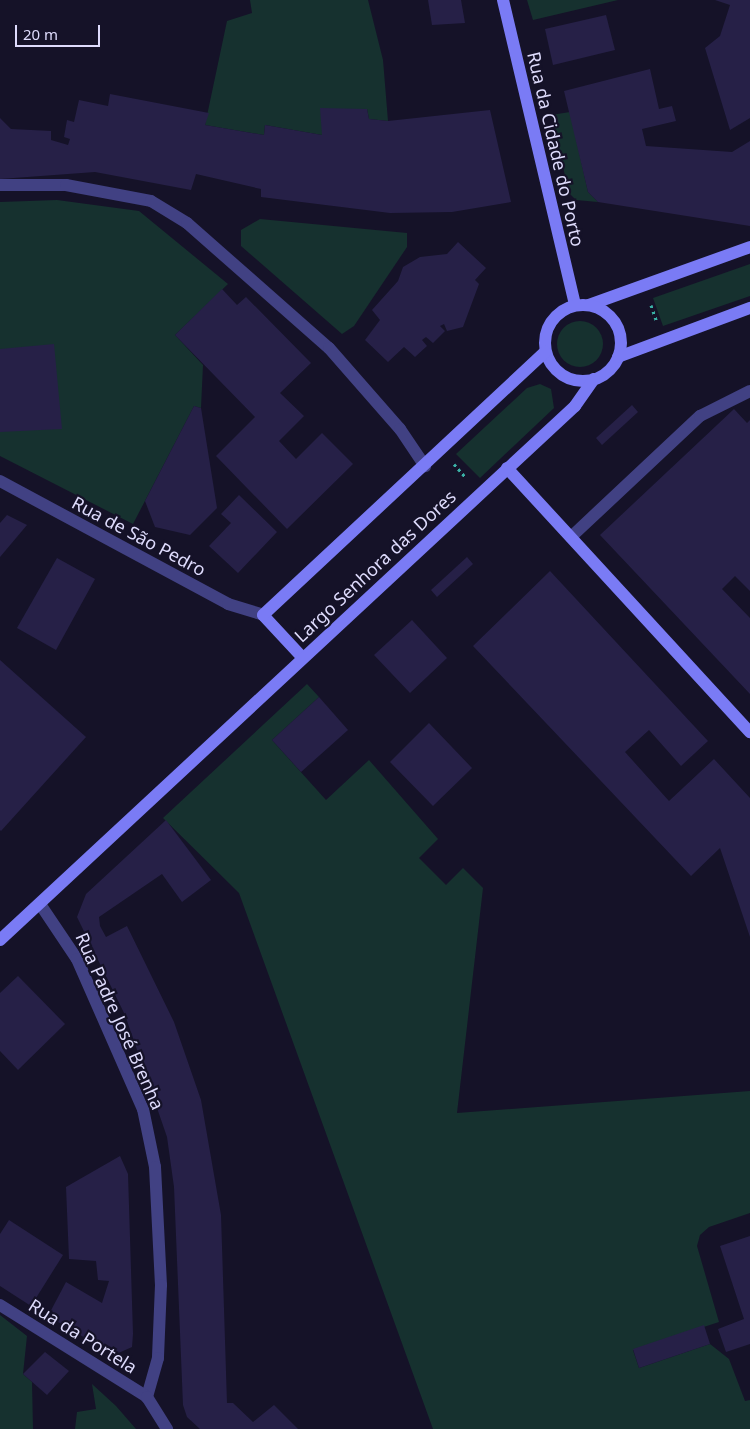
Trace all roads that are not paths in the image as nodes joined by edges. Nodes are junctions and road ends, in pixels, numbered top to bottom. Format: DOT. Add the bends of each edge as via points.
graph roads {
  1 [pos="503,0"];
  2 [pos="0,185"];
  3 [pos="750,247"];
  4 [pos="575,305"];
  5 [pos="589,305"];
  6 [pos="750,308"];
  7 [pos="546,352"];
  8 [pos="618,357"];
  9 [pos="594,379"];
  10 [pos="750,391"];
  11 [pos="425,466"];
  12 [pos="507,468"];
  13 [pos="0,481"];
  14 [pos="571,537"];
  15 [pos="264,615"];
  16 [pos="302,657"];
  17 [pos="750,732"];
  18 [pos="40,904"];
  19 [pos="0,940"];
  20 [pos="0,1305"];
  21 [pos="146,1397"];
  22 [pos="167,1429"];
  1 -- 4 [label="main road, Rua da Cidade do Porto"];
  2 -- 11 [label="street" via="66,184 151,201 187,222 328,348 400,430"];
  3 -- 5 [label="main road"];
  4 -- 5 [label="main road"];
  4 -- 7 [label="main road" via="550,322"];
  5 -- 8 [label="main road" via="613,320 620,338"];
  6 -- 8 [label="main road"];
  7 -- 9 [label="main road" via="563,376"];
  7 -- 11 [label="main road"];
  8 -- 9 [label="main road"];
  9 -- 12 [label="main road, Largo Senhora das Dores" via="575,406"];
  10 -- 14 [label="street" via="700,416"];
  11 -- 15 [label="main road"];
  12 -- 14 [label="main road"];
  12 -- 16 [label="main road, Largo Senhora das Dores"];
  13 -- 15 [label="street, Rua de São Pedro" via="228,604"];
  14 -- 17 [label="main road"];
  15 -- 16 [label="main road, Largo Senhora das Dores"];
  16 -- 18 [label="main road"];
  18 -- 19 [label="main road"];
  18 -- 21 [label="street, Rua Padre José Brenha" via="77,959 143,1109 154,1167 161,1285 158,1358"];
  20 -- 21 [label="street, Rua da Portela"];
  21 -- 22 [label="street"];
}
